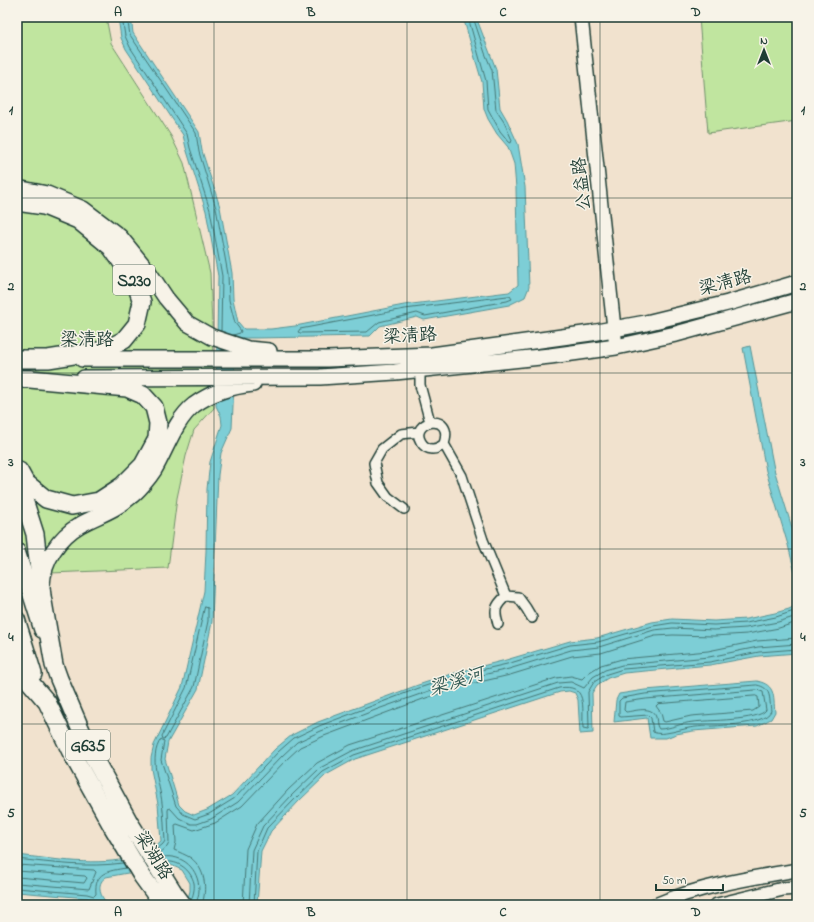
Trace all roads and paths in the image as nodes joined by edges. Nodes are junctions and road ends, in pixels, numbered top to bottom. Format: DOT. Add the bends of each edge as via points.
graph roads {
  1 [pos="581,17"];
  2 [pos="17,188"];
  3 [pos="17,202"];
  4 [pos="797,283"];
  5 [pos="797,301"];
  6 [pos="615,329"];
  7 [pos="616,346"];
  8 [pos="248,354"];
  9 [pos="17,359"];
  10 [pos="48,359"];
  11 [pos="420,362"];
  12 [pos="308,377"];
  13 [pos="23,379"];
  14 [pos="430,422"];
  15 [pos="419,432"];
  16 [pos="444,444"];
  17 [pos="17,467"];
  18 [pos="17,478"];
  19 [pos="404,509"];
  20 [pos="17,551"];
  21 [pos="42,596"];
  22 [pos="506,596"];
  23 [pos="532,618"];
  24 [pos="17,619"];
  25 [pos="498,624"];
  26 [pos="17,651"];
  27 [pos="54,665"];
  28 [pos="47,702"];
  29 [pos="797,870"];
  30 [pos="797,888"];
  31 [pos="163,905"];
  32 [pos="183,905"];
  33 [pos="655,905"];
  34 [pos="717,905"];
  1 -- 6 [label="street, 公益路"];
  2 -- 8 [label="main road" via="47,194 83,209 120,237 187,323"];
  3 -- 10 [label="highway, S230" via="44,206 78,220 111,247 135,281 142,302 137,324 124,340 105,350"];
  4 -- 6 [label="main road, 梁清路" via="721,305"];
  5 -- 7 [label="main road, 梁清路" via="676,334"];
  6 -- 7 [label="street, 公益路"];
  6 -- 11 [label="main road, 梁清路" via="440,354"];
  7 -- 11 [label="main road, 梁清路" via="550,356"];
  8 -- 10 [label="main road, 梁清路" via="205,359"];
  8 -- 11 [label="main road, 梁清路"];
  9 -- 10 [label="highway, 梁清路"];
  11 -- 12 [label="main road, 梁清路"];
  11 -- 14 [label="street" via="420,385"];
  12 -- 13 [label="main road, 梁清路"];
  12 -- 21 [label="main road" via="239,385 212,394 193,406 178,424 154,471 130,498 79,526 61,540 43,576"];
  13 -- 17 [label="highway" via="127,388 144,395 154,407 158,423 157,439 143,465 122,486 99,501 72,506 46,499 25,482"];
  14 -- 15 [label="street" via="423,425"];
  14 -- 16 [label="street" via="438,422 445,428 447,436"];
  15 -- 16 [label="street" via="419,440 424,446 431,449"];
  15 -- 19 [label="street" via="401,434 382,450 374,463 378,483 388,497"];
  16 -- 22 [label="street" via="462,476 483,540"];
  18 -- 21 [label="highway" via="35,534"];
  20 -- 27 [label="main road"];
  21 -- 27 [label="highway"];
  22 -- 23 [label="street" via="518,597"];
  22 -- 25 [label="street" via="498,603 495,614"];
  24 -- 28 [label="main road" via="33,672"];
  26 -- 28 [label="highway" via="29,681"];
  27 -- 32 [label="highway, G635" via="89,749 128,822"];
  28 -- 31 [label="highway, 梁湖路 / G635" via="112,826"];
  29 -- 33 [label="street" via="707,888"];
  30 -- 34 [label="street"];
}
